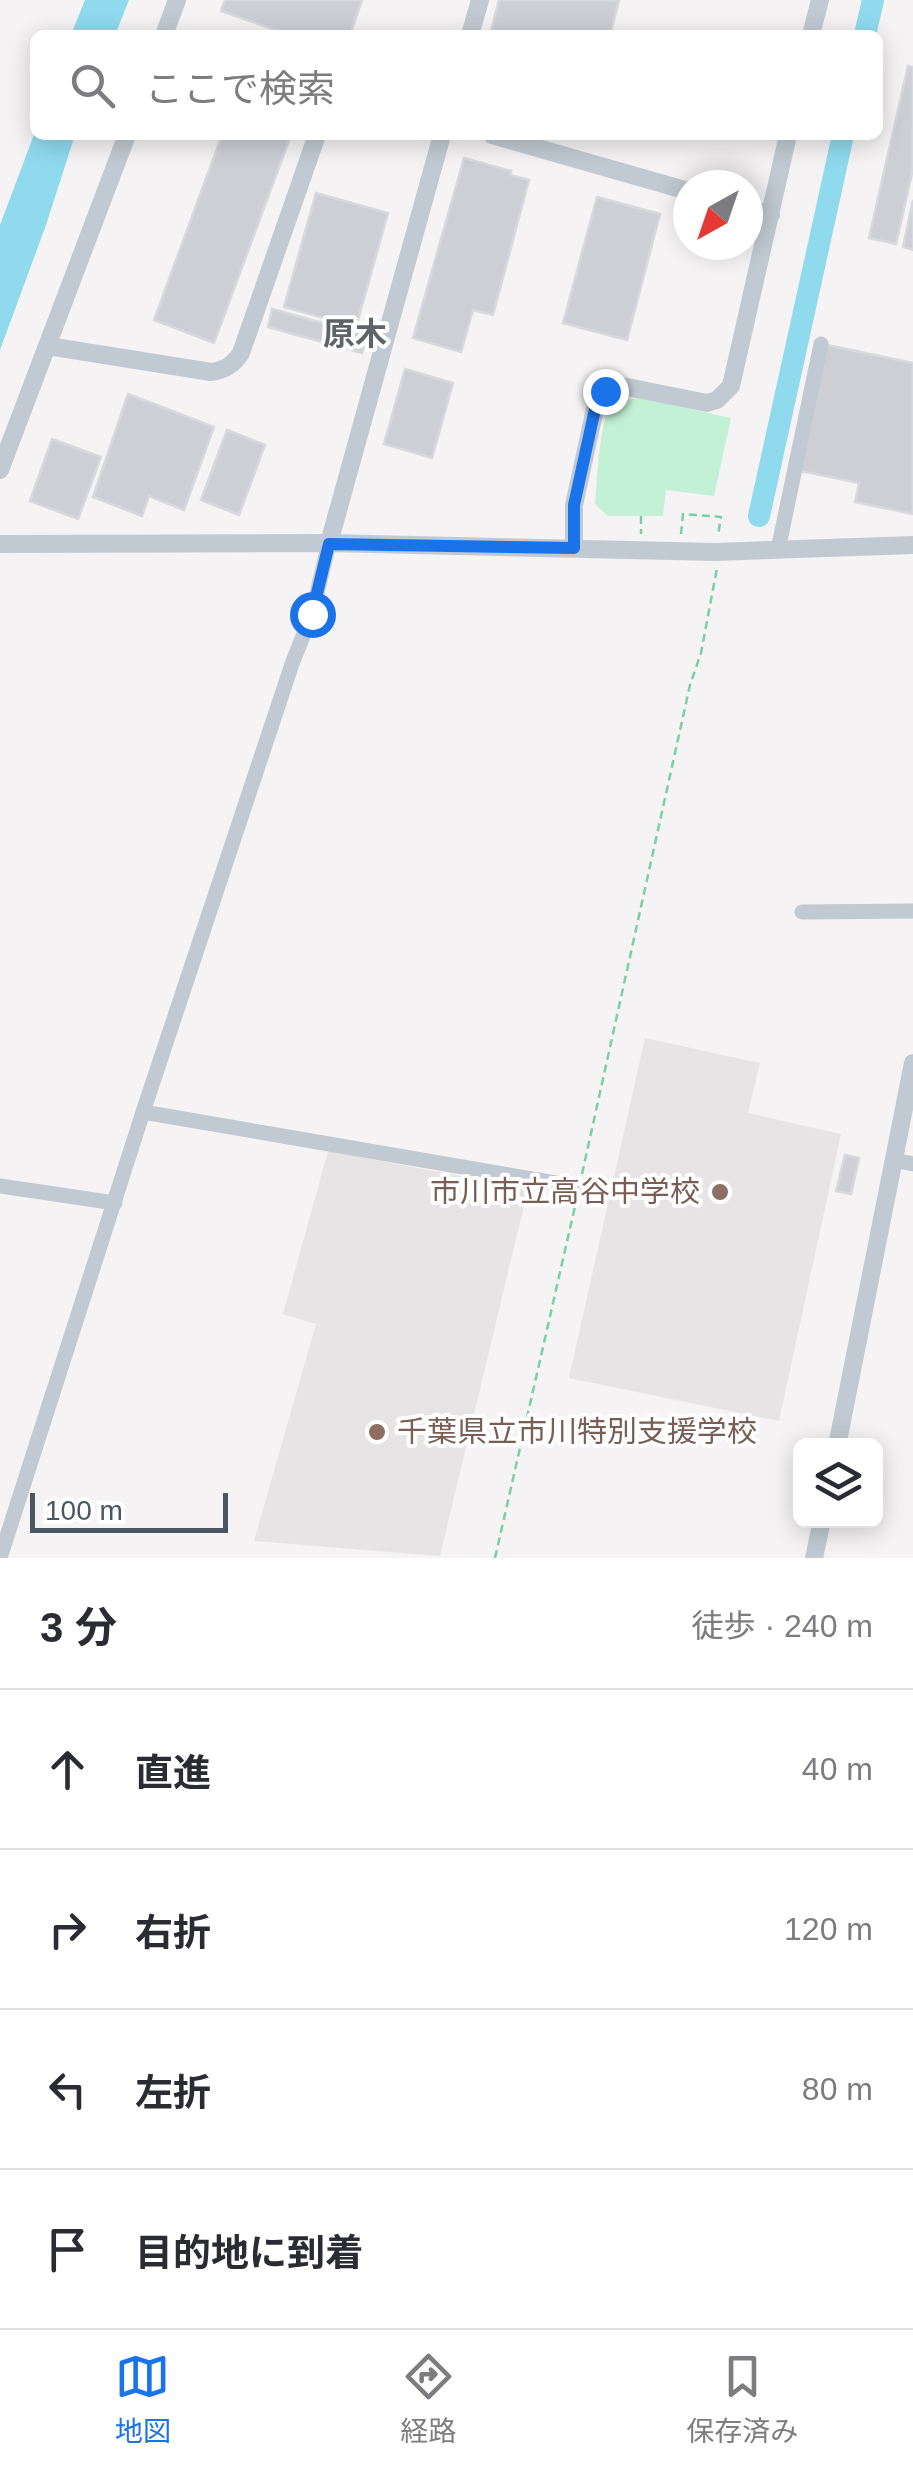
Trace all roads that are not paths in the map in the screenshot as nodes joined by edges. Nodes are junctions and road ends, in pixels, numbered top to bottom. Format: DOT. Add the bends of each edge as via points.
graph roads {
  1 [pos="178,0"];
  2 [pos="480,0"];
  3 [pos="820,0"];
  4 [pos="166,30"];
  5 [pos="471,30"];
  6 [pos="812,30"];
  7 [pos="125,140"];
  8 [pos="315,140"];
  9 [pos="441,140"];
  10 [pos="510,140"];
  11 [pos="787,140"];
  12 [pos="673,187"];
  13 [pos="763,213"];
  14 [pos="771,215"];
  15 [pos="821,344"];
  16 [pos="48,346"];
  17 [pos="0,470"];
  18 [pos="0,544"];
  19 [pos="329,544"];
  20 [pos="913,546"];
  21 [pos="574,548"];
  22 [pos="778,550"];
  23 [pos="913,910"];
  24 [pos="802,912"];
  25 [pos="913,1063"];
  26 [pos="143,1112"];
  27 [pos="893,1160"];
  28 [pos="913,1164"];
  29 [pos="0,1186"];
  30 [pos="579,1187"];
  31 [pos="114,1203"];
  32 [pos="839,1438"];
  33 [pos="820,1528"];
  34 [pos="0,1558"];
  35 [pos="814,1558"];
  1 -- 4 [label="street"];
  2 -- 5 [label="street"];
  3 -- 6 [label="street"];
  7 -- 16 [label="street"];
  8 -- 16 [label="street" via="233,364 211,372"];
  9 -- 19 [label="street"];
  10 -- 12 [label="street"];
  11 -- 14 [label="street"];
  13 -- 14 [label="street"];
  14 -- 21 [label="street" via="734,378 724,394 696,402 614,386 598,400 574,505"];
  15 -- 22 [label="street"];
  16 -- 17 [label="street"];
  18 -- 19 [label="street"];
  19 -- 21 [label="street"];
  19 -- 26 [label="street" via="312,614"];
  20 -- 22 [label="street"];
  21 -- 22 [label="street"];
  23 -- 24 [label="street"];
  25 -- 27 [label="street"];
  26 -- 30 [label="street"];
  26 -- 31 [label="street"];
  27 -- 28 [label="street"];
  27 -- 32 [label="street"];
  29 -- 31 [label="street"];
  31 -- 34 [label="street"];
  33 -- 35 [label="street"];
}
